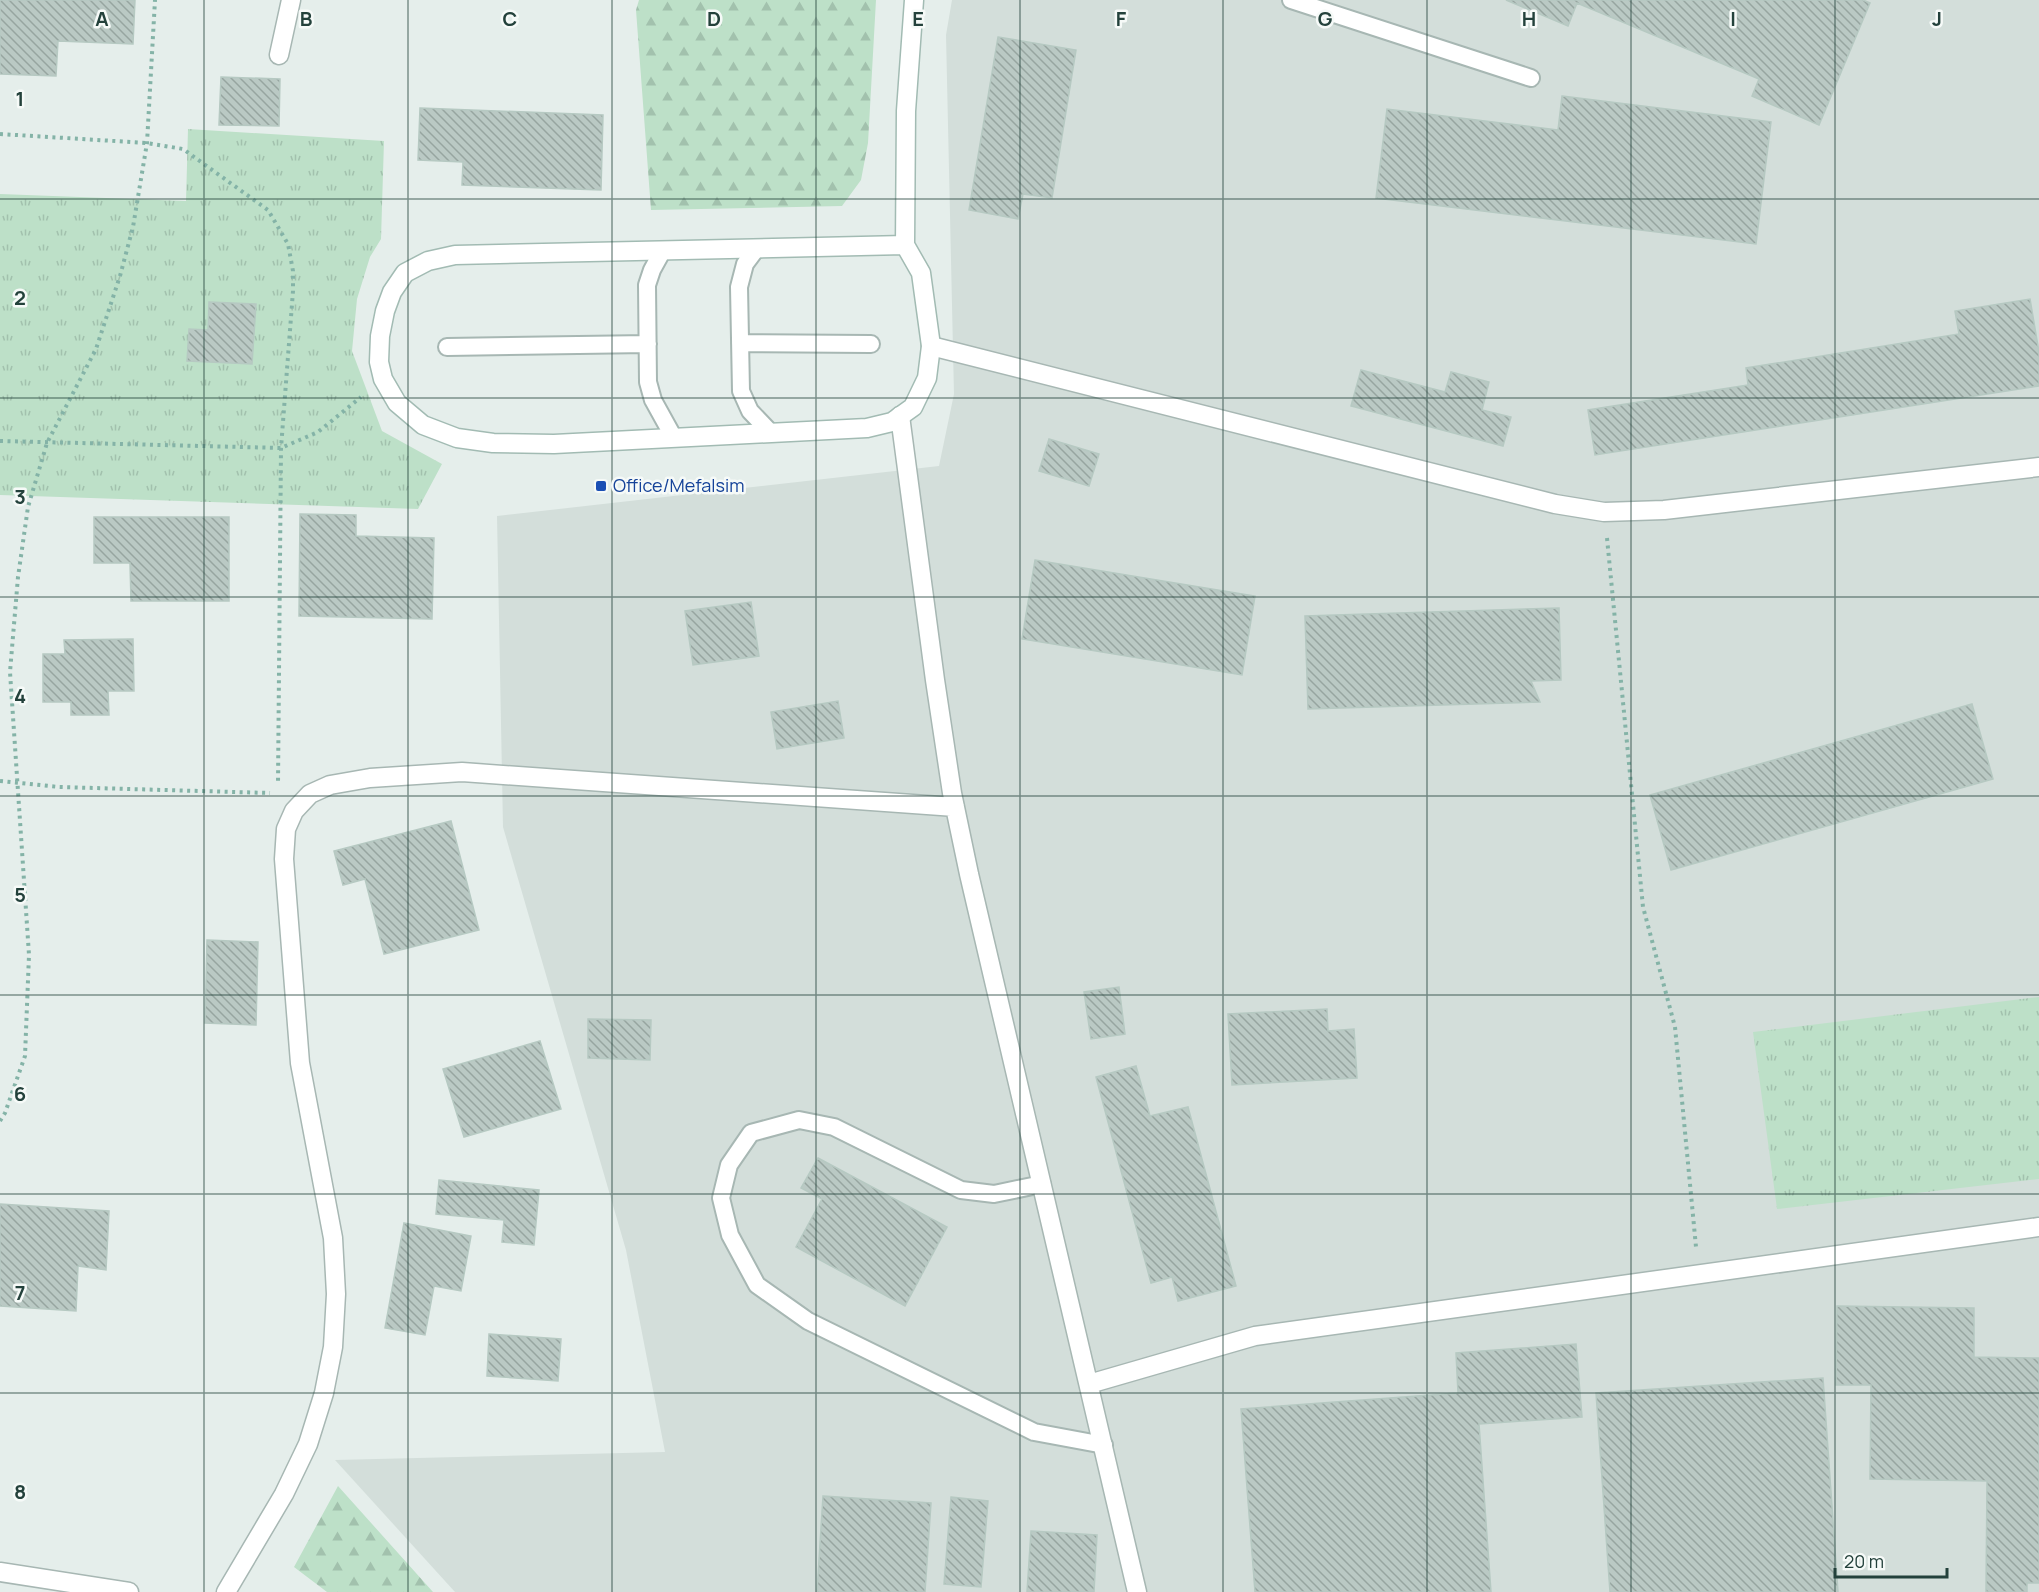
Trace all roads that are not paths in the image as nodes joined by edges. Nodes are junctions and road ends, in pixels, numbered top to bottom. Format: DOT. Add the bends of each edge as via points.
graph roads {
  1 [pos="291,0"];
  2 [pos="914,0"];
  3 [pos="1291,0"];
  4 [pos="279,56"];
  5 [pos="1531,78"];
  6 [pos="905,245"];
  7 [pos="757,248"];
  8 [pos="663,250"];
  9 [pos="740,343"];
  10 [pos="648,344"];
  11 [pos="871,344"];
  12 [pos="447,346"];
  13 [pos="931,346"];
  14 [pos="900,416"];
  15 [pos="771,433"];
  16 [pos="674,438"];
  17 [pos="2039,467"];
  18 [pos="955,807"];
  19 [pos="1042,1184"];
  20 [pos="2039,1227"];
  21 [pos="1089,1384"];
  22 [pos="1104,1445"];
  23 [pos="0,1572"];
  24 [pos="129,1592"];
  25 [pos="226,1592"];
  26 [pos="1137,1592"];
  1 -- 4 [label="street"];
  2 -- 6 [label="street" via="906,111"];
  3 -- 5 [label="lane"];
  6 -- 7 [label="street"];
  6 -- 13 [label="street" via="921,273"];
  7 -- 8 [label="street"];
  7 -- 9 [label="lane" via="745,264 739,287"];
  8 -- 10 [label="lane" via="647,285"];
  8 -- 16 [label="street" via="455,255 428,261 405,273 392,292 380,336 379,362 383,379 397,403 423,425 457,438 554,444"];
  9 -- 11 [label="lane"];
  9 -- 15 [label="lane" via="741,391 750,411"];
  10 -- 12 [label="lane"];
  10 -- 16 [label="lane" via="648,382 653,400"];
  13 -- 14 [label="street" via="927,378 913,406"];
  13 -- 17 [label="street" via="1555,504 1604,512 1664,510"];
  14 -- 15 [label="street" via="867,428"];
  14 -- 18 [label="street" via="934,680"];
  15 -- 16 [label="street"];
  18 -- 19 [label="street"];
  18 -- 25 [label="street" via="462,772 330,784 310,794 294,811 286,829 284,859 300,1063 333,1238 333,1347 308,1444 284,1494"];
  19 -- 21 [label="street"];
  19 -- 22 [label="lane" via="994,1194 961,1190 834,1126 799,1120 751,1134 729,1165 721,1198 730,1235 757,1285 808,1321 1034,1432"];
  20 -- 21 [label="street" via="1255,1336"];
  21 -- 22 [label="street"];
  22 -- 26 [label="street"];
  23 -- 24 [label="street"];
}
